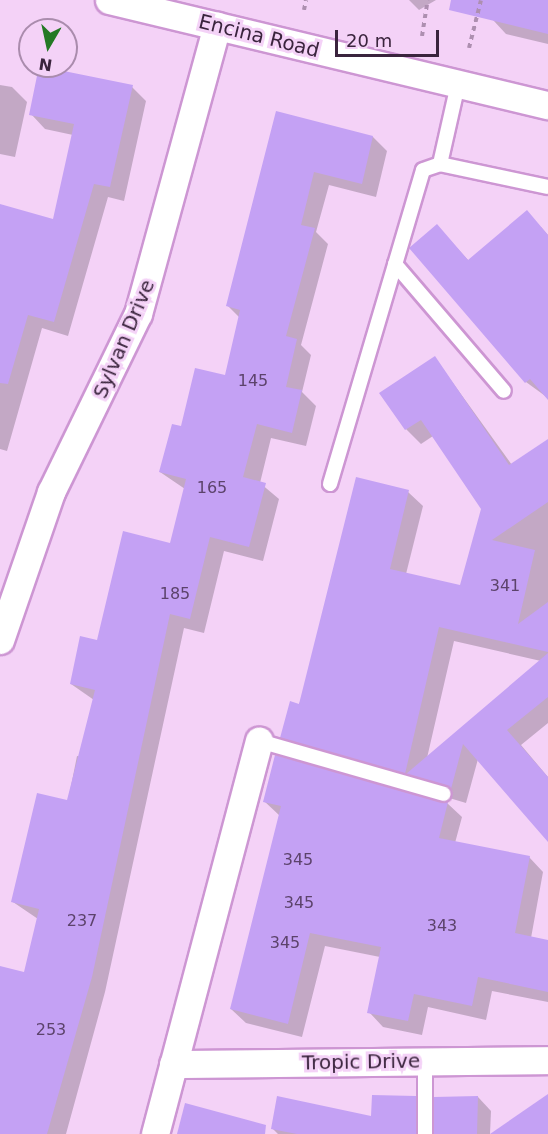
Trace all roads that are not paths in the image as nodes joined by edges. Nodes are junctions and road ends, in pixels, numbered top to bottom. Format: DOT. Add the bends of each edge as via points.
graph roads {
  1 [pos="109,0"];
  2 [pos="217,26"];
  3 [pos="458,84"];
  4 [pos="548,105"];
  5 [pos="440,164"];
  6 [pos="548,187"];
  7 [pos="395,264"];
  8 [pos="504,391"];
  9 [pos="330,484"];
  10 [pos="0,636"];
  11 [pos="259,741"];
  12 [pos="444,794"];
  13 [pos="548,1060"];
  14 [pos="425,1061"];
  15 [pos="173,1064"];
  16 [pos="154,1134"];
  17 [pos="425,1134"];
  1 -- 2 [label="street, Encina Road"];
  2 -- 3 [label="street, Encina Road"];
  2 -- 10 [label="street, Sylvan Drive" via="138,314 51,492"];
  3 -- 4 [label="street, Encina Road"];
  3 -- 5 [label="lane"];
  5 -- 6 [label="lane"];
  5 -- 7 [label="lane" via="423,170"];
  7 -- 8 [label="lane"];
  7 -- 9 [label="lane"];
  11 -- 12 [label="lane"];
  11 -- 15 [label="street"];
  13 -- 14 [label="street, Tropic Drive"];
  14 -- 15 [label="street, Tropic Drive"];
  14 -- 17 [label="lane"];
  15 -- 16 [label="street"];
}
